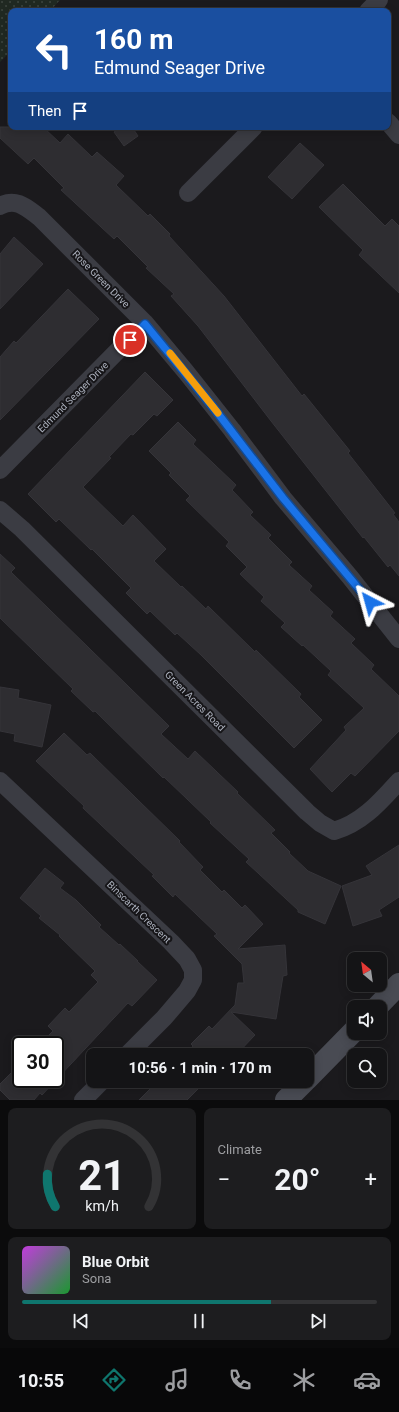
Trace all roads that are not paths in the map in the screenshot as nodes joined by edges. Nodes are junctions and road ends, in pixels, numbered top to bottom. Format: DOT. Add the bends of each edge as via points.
graph roads {
  1 [pos="379,0"];
  2 [pos="371,8"];
  3 [pos="391,126"];
  4 [pos="251,130"];
  5 [pos="399,136"];
  6 [pos="188,193"];
  7 [pos="0,206"];
  8 [pos="145,324"];
  9 [pos="0,470"];
  10 [pos="0,510"];
  11 [pos="399,639"];
  12 [pos="0,781"];
  13 [pos="399,781"];
  14 [pos="399,984"];
  15 [pos="384,1000"];
  16 [pos="347,1038"];
  17 [pos="134,1048"];
  18 [pos="314,1072"];
  19 [pos="95,1088"];
  20 [pos="298,1088"];
  21 [pos="83,1100"];
  22 [pos="286,1100"];
  1 -- 2 [label="street"];
  3 -- 5 [label="street"];
  4 -- 6 [label="street"];
  7 -- 8 [label="street, Rose Green Drive" via="4,203 22,204"];
  8 -- 9 [label="street, Edmund Seager Drive"];
  8 -- 11 [label="street, Rose Green Drive"];
  10 -- 13 [label="street, Green Acres Road" via="320,823 334,831 360,819"];
  12 -- 17 [label="street, Binscarth Crescent" via="170,942 187,959 193,970 193,980 187,991"];
  14 -- 15 [label="main road"];
  16 -- 18 [label="main road"];
  19 -- 21 [label="street"];
  20 -- 22 [label="main road"];
}
